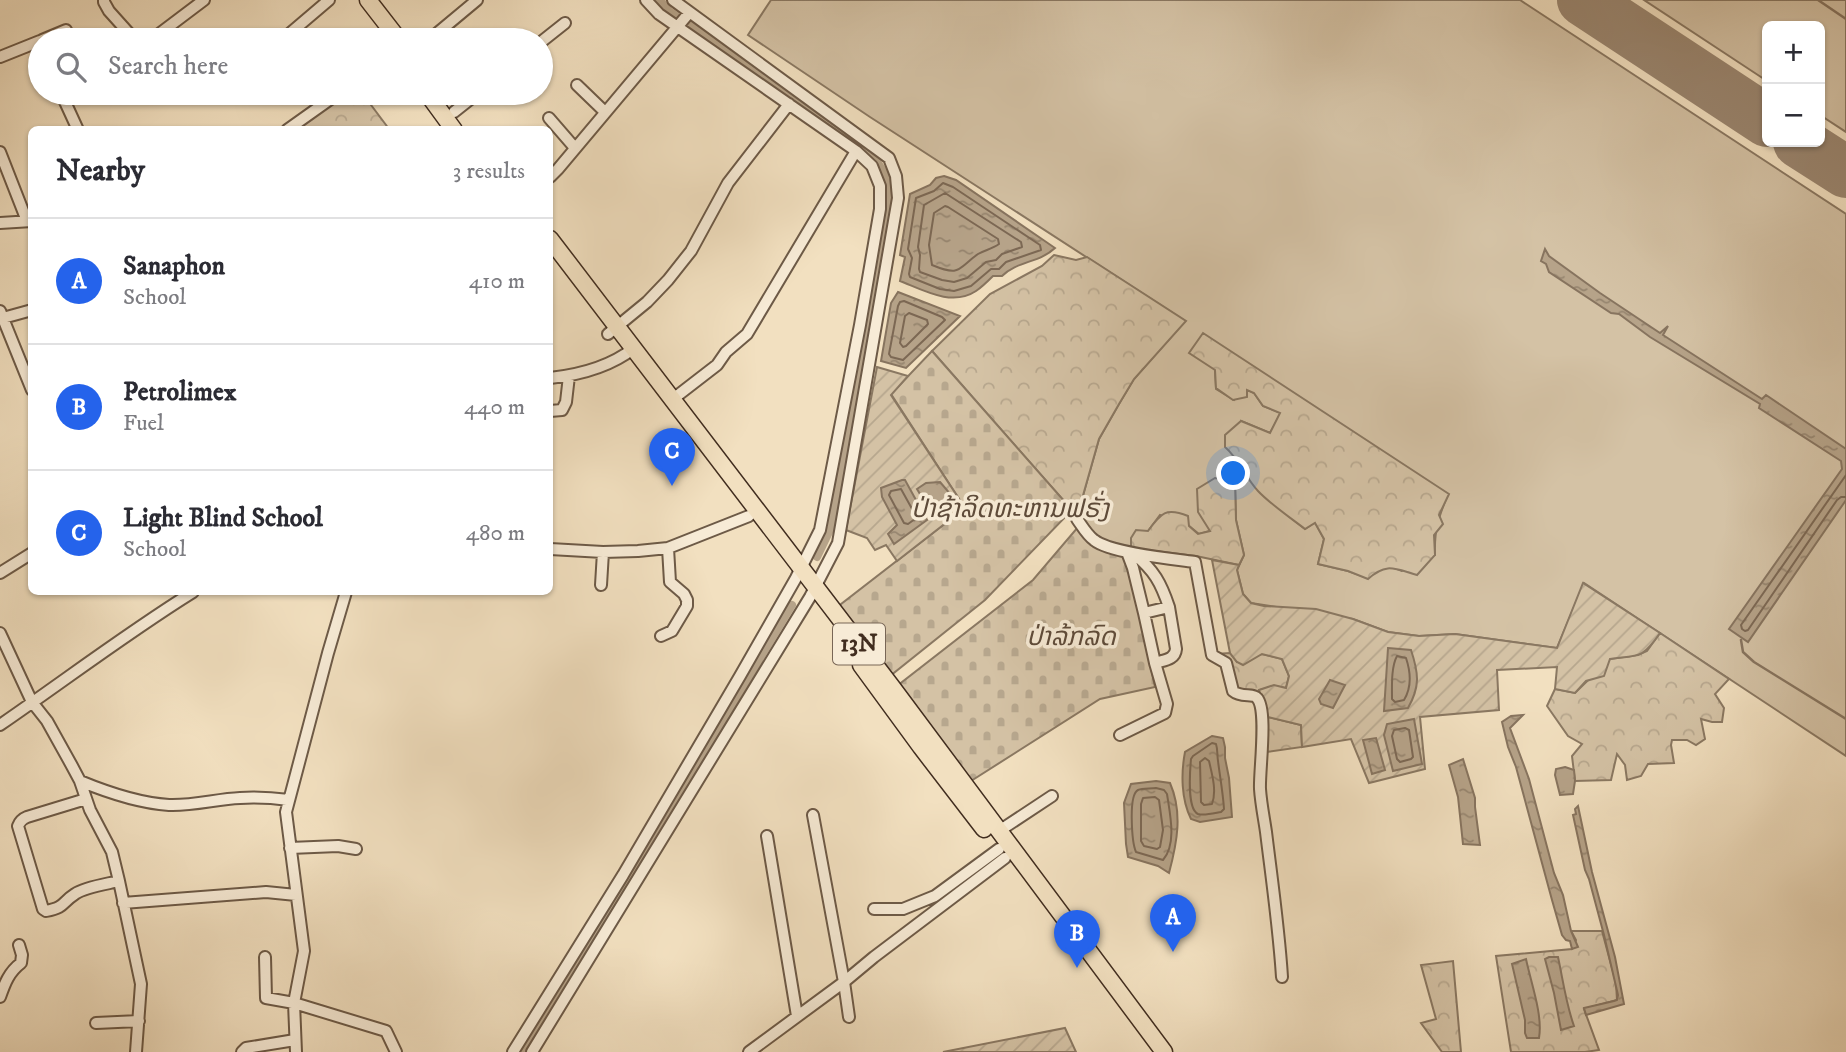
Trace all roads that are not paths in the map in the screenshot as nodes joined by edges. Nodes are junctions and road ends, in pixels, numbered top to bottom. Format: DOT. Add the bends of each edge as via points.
graph roads {
  1 [pos="104,0"];
  2 [pos="204,0"];
  3 [pos="329,0"];
  4 [pos="354,0"];
  5 [pos="368,0"];
  6 [pos="477,0"];
  7 [pos="646,0"];
  8 [pos="673,0"];
  9 [pos="683,19"];
  10 [pos="565,23"];
  11 [pos="124,28"];
  12 [pos="167,28"];
  13 [pos="296,28"];
  14 [pos="376,28"];
  15 [pos="390,28"];
  16 [pos="443,28"];
  17 [pos="553,32"];
  18 [pos="28,46"];
  19 [pos="0,57"];
  20 [pos="578,85"];
  21 [pos="789,104"];
  22 [pos="67,105"];
  23 [pos="322,105"];
  24 [pos="435,105"];
  25 [pos="449,105"];
  26 [pos="463,105"];
  27 [pos="454,112"];
  28 [pos="605,112"];
  29 [pos="549,118"];
  30 [pos="76,126"];
  31 [pos="293,126"];
  32 [pos="451,126"];
  33 [pos="464,126"];
  34 [pos="575,148"];
  35 [pos="856,151"];
  36 [pos="0,152"];
  37 [pos="553,174"];
  38 [pos="28,219"];
  39 [pos="28,221"];
  40 [pos="0,223"];
  41 [pos="553,243"];
  42 [pos="553,261"];
  43 [pos="28,311"];
  44 [pos="1,315"];
  45 [pos="612,331"];
  46 [pos="630,352"];
  47 [pos="569,376"];
  48 [pos="553,378"];
  49 [pos="28,380"];
  50 [pos="673,399"];
  51 [pos="553,411"];
  52 [pos="749,516"];
  53 [pos="1077,519"];
  54 [pos="668,548"];
  55 [pos="553,549"];
  56 [pos="603,552"];
  57 [pos="1130,552"];
  58 [pos="28,556"];
  59 [pos="0,573"];
  60 [pos="798,573"];
  61 [pos="601,585"];
  62 [pos="812,592"];
  63 [pos="188,595"];
  64 [pos="345,595"];
  65 [pos="1169,607"];
  66 [pos="1144,613"];
  67 [pos="0,633"];
  68 [pos="661,636"];
  69 [pos="1155,663"];
  70 [pos="32,702"];
  71 [pos="0,725"];
  72 [pos="1120,735"];
  73 [pos="80,781"];
  74 [pos="1052,796"];
  75 [pos="86,799"];
  76 [pos="289,800"];
  77 [pos="813,814"];
  78 [pos="999,831"];
  79 [pos="767,836"];
  80 [pos="290,848"];
  81 [pos="356,849"];
  82 [pos="1002,853"];
  83 [pos="119,881"];
  84 [pos="296,895"];
  85 [pos="123,903"];
  86 [pos="874,909"];
  87 [pos="19,945"];
  88 [pos="265,957"];
  89 [pos="1282,977"];
  90 [pos="845,982"];
  91 [pos="0,997"];
  92 [pos="294,1003"];
  93 [pos="797,1016"];
  94 [pos="849,1017"];
  95 [pos="139,1021"];
  96 [pos="96,1023"];
  97 [pos="295,1046"];
  98 [pos="136,1052"];
  99 [pos="242,1052"];
  100 [pos="396,1052"];
  101 [pos="513,1052"];
  102 [pos="532,1052"];
  103 [pos="749,1052"];
  104 [pos="1150,1052"];
  105 [pos="1164,1052"];
  1 -- 11 [label="street"];
  2 -- 12 [label="street"];
  3 -- 13 [label="street"];
  4 -- 14 [label="highway"];
  5 -- 15 [label="highway"];
  6 -- 16 [label="street"];
  7 -- 9 [label="street" via="659,14"];
  8 -- 9 [label="street"];
  9 -- 21 [label="street"];
  9 -- 28 [label="street"];
  9 -- 62 [label="street" via="889,158 896,176 898,198 838,543"];
  10 -- 17 [label="street"];
  18 -- 19 [label="street"];
  20 -- 28 [label="street"];
  21 -- 35 [label="street"];
  21 -- 45 [label="street" via="728,183 691,251 647,302"];
  22 -- 30 [label="street"];
  23 -- 31 [label="street"];
  24 -- 32 [label="highway"];
  25 -- 27 [label="highway"];
  26 -- 27 [label="street"];
  27 -- 33 [label="highway"];
  28 -- 34 [label="street"];
  29 -- 34 [label="street"];
  34 -- 37 [label="street"];
  35 -- 50 [label="street" via="747,334"];
  35 -- 60 [label="street" via="873,166 880,186 880,209 820,530"];
  36 -- 38 [label="street"];
  39 -- 40 [label="street"];
  41 -- 45 [label="highway, 13N"];
  42 -- 45 [label="highway, 13N"];
  43 -- 44 [label="street"];
  44 -- 49 [label="street"];
  45 -- 46 [label="highway, 13N"];
  46 -- 47 [label="street"];
  46 -- 50 [label="highway, 13N"];
  46 -- 52 [label="highway, 13N"];
  47 -- 48 [label="street"];
  47 -- 51 [label="street" via="566,402 562,410"];
  50 -- 60 [label="highway, 13N"];
  52 -- 54 [label="street"];
  52 -- 60 [label="highway, 13N"];
  53 -- 57 [label="street" via="1096,542"];
  54 -- 56 [label="street"];
  54 -- 68 [label="street" via="670,582 684,594 687,606 672,631"];
  55 -- 56 [label="street"];
  56 -- 61 [label="street"];
  57 -- 65 [label="street" via="1159,581"];
  57 -- 66 [label="street"];
  57 -- 89 [label="street" via="1195,562 1212,655 1226,663 1235,693 1258,699 1263,720 1260,789"];
  58 -- 59 [label="street"];
  60 -- 62 [label="highway, 13N"];
  60 -- 101 [label="street" via="623,875"];
  62 -- 78 [label="highway, 13N" via="892,687"];
  62 -- 82 [label="highway, 13N"];
  62 -- 102 [label="street"];
  63 -- 70 [label="street"];
  64 -- 76 [label="street"];
  65 -- 66 [label="street"];
  65 -- 69 [label="street" via="1176,654"];
  66 -- 69 [label="street"];
  67 -- 70 [label="street"];
  69 -- 72 [label="street" via="1167,704 1165,713"];
  70 -- 71 [label="street"];
  70 -- 73 [label="street"];
  73 -- 75 [label="street"];
  73 -- 76 [label="street" via="131,800 171,805 238,798"];
  74 -- 78 [label="street"];
  75 -- 83 [label="street"];
  75 -- 83 [label="street" via="19,823 43,909 61,907 78,892"];
  76 -- 80 [label="street"];
  77 -- 90 [label="street"];
  78 -- 105 [label="highway, 13N"];
  79 -- 93 [label="street"];
  80 -- 81 [label="street"];
  80 -- 84 [label="street"];
  82 -- 86 [label="street" via="935,896 903,909"];
  82 -- 90 [label="street"];
  82 -- 104 [label="highway, 13N"];
  83 -- 85 [label="street"];
  84 -- 85 [label="street" via="266,892"];
  84 -- 92 [label="street" via="304,951"];
  85 -- 95 [label="street" via="141,984"];
  87 -- 91 [label="street" via="21,963 7,979"];
  88 -- 92 [label="street" via="266,998"];
  90 -- 93 [label="street"];
  90 -- 94 [label="street"];
  92 -- 97 [label="street"];
  92 -- 100 [label="street" via="386,1031"];
  93 -- 103 [label="street"];
  95 -- 96 [label="street"];
  95 -- 98 [label="street"];
  97 -- 99 [label="street" via="246,1048"];
}
